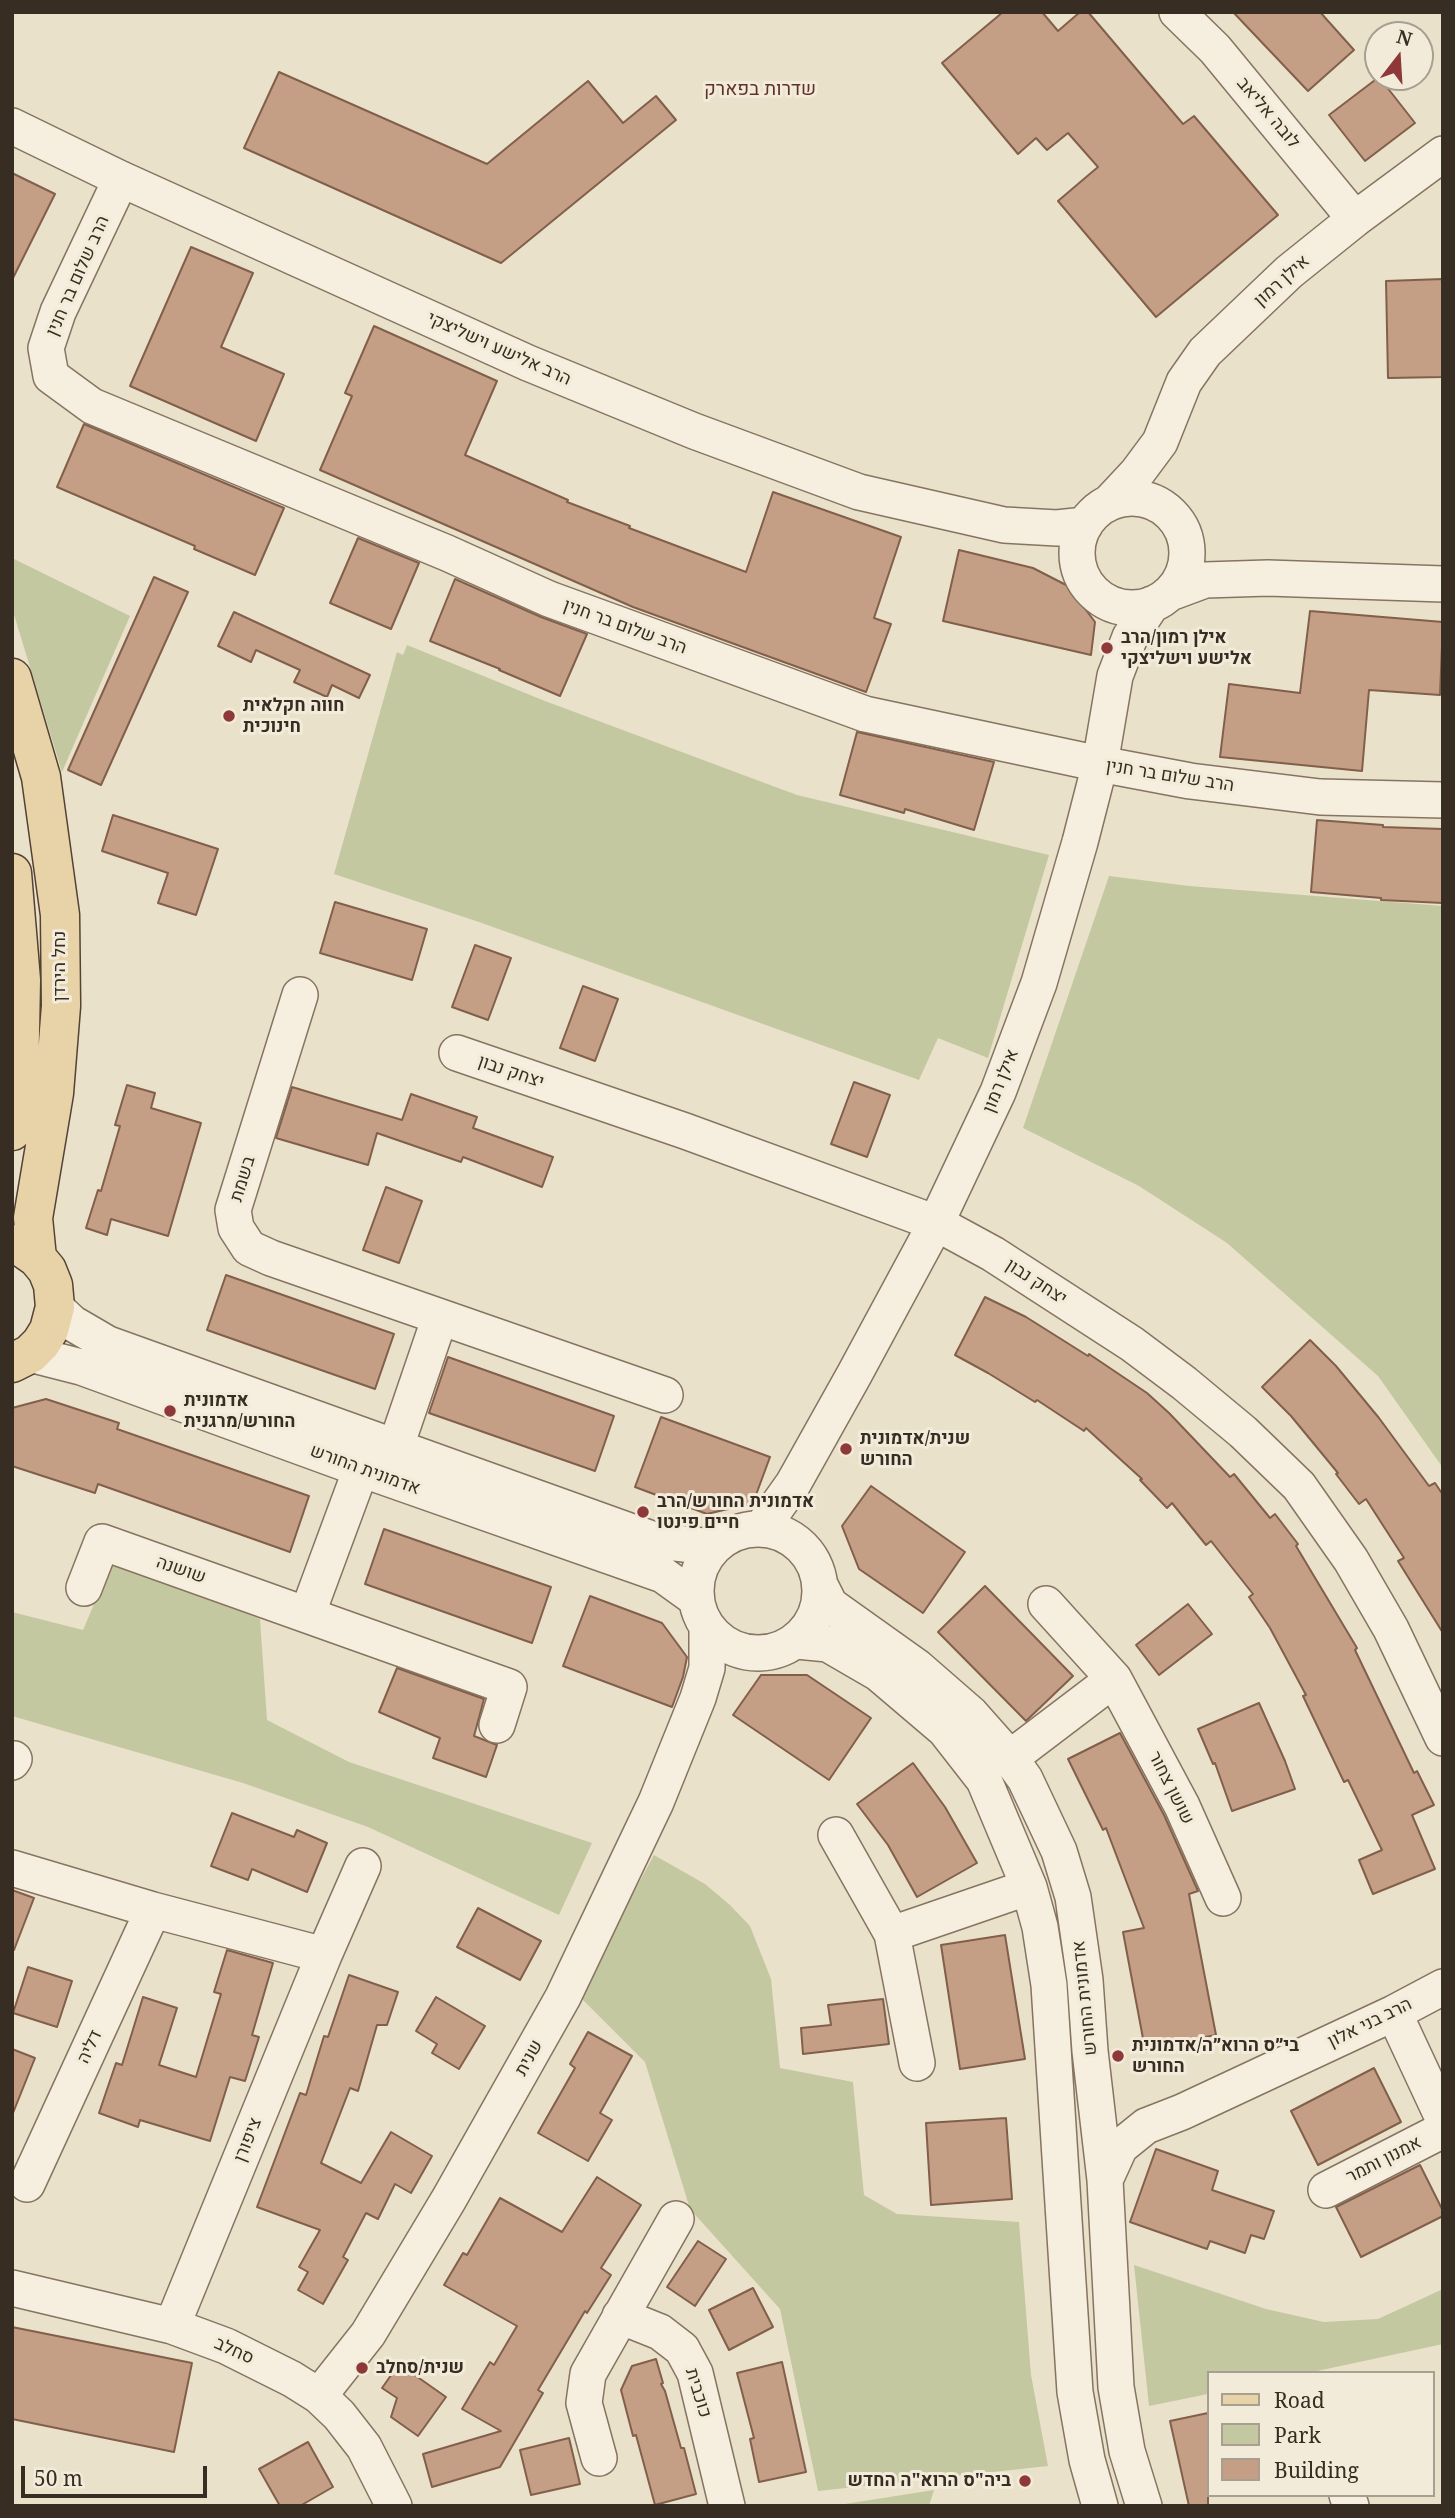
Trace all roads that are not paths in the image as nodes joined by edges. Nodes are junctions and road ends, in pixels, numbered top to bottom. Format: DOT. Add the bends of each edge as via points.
graph roads {
  1 [pos="1177,12"];
  2 [pos="12,125"];
  3 [pos="1443,154"];
  4 [pos="121,179"];
  5 [pos="1355,219"];
  6 [pos="1160,442"];
  7 [pos="1097,514"];
  8 [pos="1004,525"];
  9 [pos="1177,525"];
  10 [pos="1268,578"];
  11 [pos="1443,584"];
  12 [pos="1094,592"];
  13 [pos="1161,599"];
  14 [pos="1115,676"];
  15 [pos="12,678"];
  16 [pos="1100,764"];
  17 [pos="1443,800"];
  18 [pos="12,873"];
  19 [pos="300,995"];
  20 [pos="457,1053"];
  21 [pos="12,1131"];
  22 [pos="936,1223"];
  23 [pos="25,1250"];
  24 [pos="55,1307"];
  25 [pos="440,1317"];
  26 [pos="21,1358"];
  27 [pos="665,1395"];
  28 [pos="396,1446"];
  29 [pos="810,1456"];
  30 [pos="361,1469"];
  31 [pos="761,1529"];
  32 [pos="802,1546"];
  33 [pos="712,1547"];
  34 [pos="821,1587"];
  35 [pos="84,1588"];
  36 [pos="1046,1604"];
  37 [pos="701,1613"];
  38 [pos="307,1615"];
  39 [pos="797,1641"];
  40 [pos="762,1653"];
  41 [pos="1114,1679"];
  42 [pos="698,1698"];
  43 [pos="497,1725"];
  44 [pos="1443,1738"];
  45 [pos="1010,1758"];
  46 [pos="836,1836"];
  47 [pos="363,1866"];
  48 [pos="12,1868"];
  49 [pos="1029,1887"];
  50 [pos="1223,1898"];
  51 [pos="153,1910"];
  52 [pos="892,1934"];
  53 [pos="324,1955"];
  54 [pos="1443,1987"];
  55 [pos="1394,2013"];
  56 [pos="1090,2051"];
  57 [pos="917,2063"];
  58 [pos="1182,2112"];
  59 [pos="1443,2118"];
  60 [pos="1443,2130"];
  61 [pos="1105,2180"];
  62 [pos="27,2184"];
  63 [pos="1326,2190"];
  64 [pos="676,2219"];
  65 [pos="12,2288"];
  66 [pos="621,2316"];
  67 [pos="172,2326"];
  68 [pos="319,2396"];
  69 [pos="599,2458"];
  70 [pos="394,2506"];
  71 [pos="727,2506"];
  72 [pos="1100,2506"];
  73 [pos="1144,2506"];
  1 -- 5 [label="street, לובה אליאב" via="1215,49"];
  2 -- 4 [label="street, הרב אלישע וישליצקי"];
  3 -- 5 [label="street, אילן רמון"];
  4 -- 8 [label="street, הרב אלישע וישליצקי" via="528,363 694,431 859,492"];
  4 -- 16 [label="street, הרב שלום בר חנין" via="58,312 46,348 51,376 92,406 549,599 865,714"];
  5 -- 6 [label="street, אילן רמון" via="1289,272 1205,352 1184,382"];
  6 -- 7 [label="street, אילן רמון"];
  6 -- 9 [label="street, אילן רמון" via="1163,480"];
  7 -- 8 [label="street, הרב אלישע וישליצקי" via="1057,528"];
  7 -- 9 [label="street" via="1125,499 1141,499 1157,505"];
  7 -- 12 [label="street" via="1079,539 1077,556 1080,572"];
  8 -- 12 [label="street, הרב אלישע וישליצקי" via="1048,548"];
  9 -- 10 [label="street" via="1205,552"];
  9 -- 13 [label="street" via="1187,552 1185,567 1179,582"];
  10 -- 11 [label="street"];
  10 -- 13 [label="street" via="1205,580"];
  12 -- 13 [label="street" via="1116,606 1134,608"];
  12 -- 14 [label="street, אילן רמון" via="1112,634"];
  13 -- 14 [label="street, אילן רמון" via="1130,637"];
  14 -- 16 [label="street, אילן רמון"];
  15 -- 23 [label="main road, נחל הירדן" via="41,777 60,915 61,1006 54,1093"];
  16 -- 17 [label="street, הרב שלום בר חנין" via="1320,797"];
  16 -- 22 [label="street, אילן רמון" via="1038,984 998,1092"];
  18 -- 21 [label="main road" via="21,981 19,1083"];
  19 -- 25 [label="street, בשמת" via="233,1210 236,1228 249,1248 271,1258"];
  20 -- 22 [label="street, יצחק נבון"];
  22 -- 29 [label="street, אילן רמון"];
  22 -- 44 [label="street, יצחק נבון" via="993,1254 1132,1344 1243,1432 1299,1486 1351,1560 1391,1629"];
  23 -- 24 [label="main road" via="50,1277"];
  24 -- 26 [label="main road" via="41,1343"];
  24 -- 28 [label="street, אדמונית החורש" via="72,1323 108,1343"];
  25 -- 27 [label="street, בשמת"];
  25 -- 28 [label="street"];
  26 -- 30 [label="street, אדמונית החורש" via="81,1367"];
  28 -- 33 [label="street, אדמונית החורש" via="657,1541"];
  29 -- 31 [label="street, אילן רמון"];
  29 -- 32 [label="street, אילן רמון" via="799,1518"];
  30 -- 37 [label="street, אדמונית החורש" via="663,1575"];
  30 -- 38 [label="street"];
  31 -- 32 [label="street" via="783,1534"];
  31 -- 33 [label="street" via="739,1531"];
  32 -- 34 [label="street" via="815,1565"];
  33 -- 37 [label="street" via="699,1570"];
  34 -- 39 [label="street" via="815,1617"];
  34 -- 45 [label="street, אדמונית החורש" via="830,1605 917,1667 971,1714"];
  35 -- 38 [label="street, שושנה" via="102,1542"];
  36 -- 41 [label="street, שושן צחור"];
  37 -- 40 [label="street" via="730,1647"];
  37 -- 42 [label="street, שנית" via="707,1668"];
  38 -- 43 [label="street, שושנה" via="509,1687"];
  39 -- 40 [label="street"];
  39 -- 49 [label="street, אדמונית החורש" via="828,1644 878,1673 945,1730 984,1780"];
  40 -- 42 [label="street, שנית" via="722,1676"];
  41 -- 45 [label="street"];
  41 -- 50 [label="street, שושן צחור" via="1182,1806"];
  42 -- 68 [label="street, שנית" via="656,1802 563,1997 368,2334"];
  45 -- 56 [label="street, אדמונית החורש" via="1059,1850 1073,1897"];
  46 -- 52 [label="street"];
  47 -- 53 [label="street, ציפורן"];
  48 -- 51 [label="street"];
  49 -- 52 [label="street"];
  49 -- 72 [label="street, אדמונית החורש" via="1049,1985 1075,2392"];
  51 -- 53 [label="street"];
  51 -- 62 [label="street, דליה"];
  52 -- 57 [label="street"];
  53 -- 67 [label="street, ציפורן"];
  54 -- 55 [label="street, הרב בני אלון"];
  55 -- 58 [label="street, הרב בני אלון"];
  55 -- 59 [label="street"];
  56 -- 58 [label="street, הרב בני אלון" via="1118,2103 1133,2112"];
  56 -- 61 [label="street, אדמונית החורש"];
  58 -- 61 [label="street, הרב בני אלון" via="1146,2126 1120,2147"];
  60 -- 63 [label="street, אמנון ותמר"];
  61 -- 73 [label="street, אדמונית החורש" via="1116,2387 1127,2451"];
  64 -- 66 [label="street"];
  65 -- 67 [label="street, סחלב"];
  66 -- 69 [label="street" via="588,2374 584,2403"];
  66 -- 71 [label="street, כוכבית" via="660,2332 682,2349 695,2373"];
  67 -- 68 [label="street, סחלב" via="269,2366"];
  68 -- 70 [label="street, סחלב" via="364,2447"];
}
